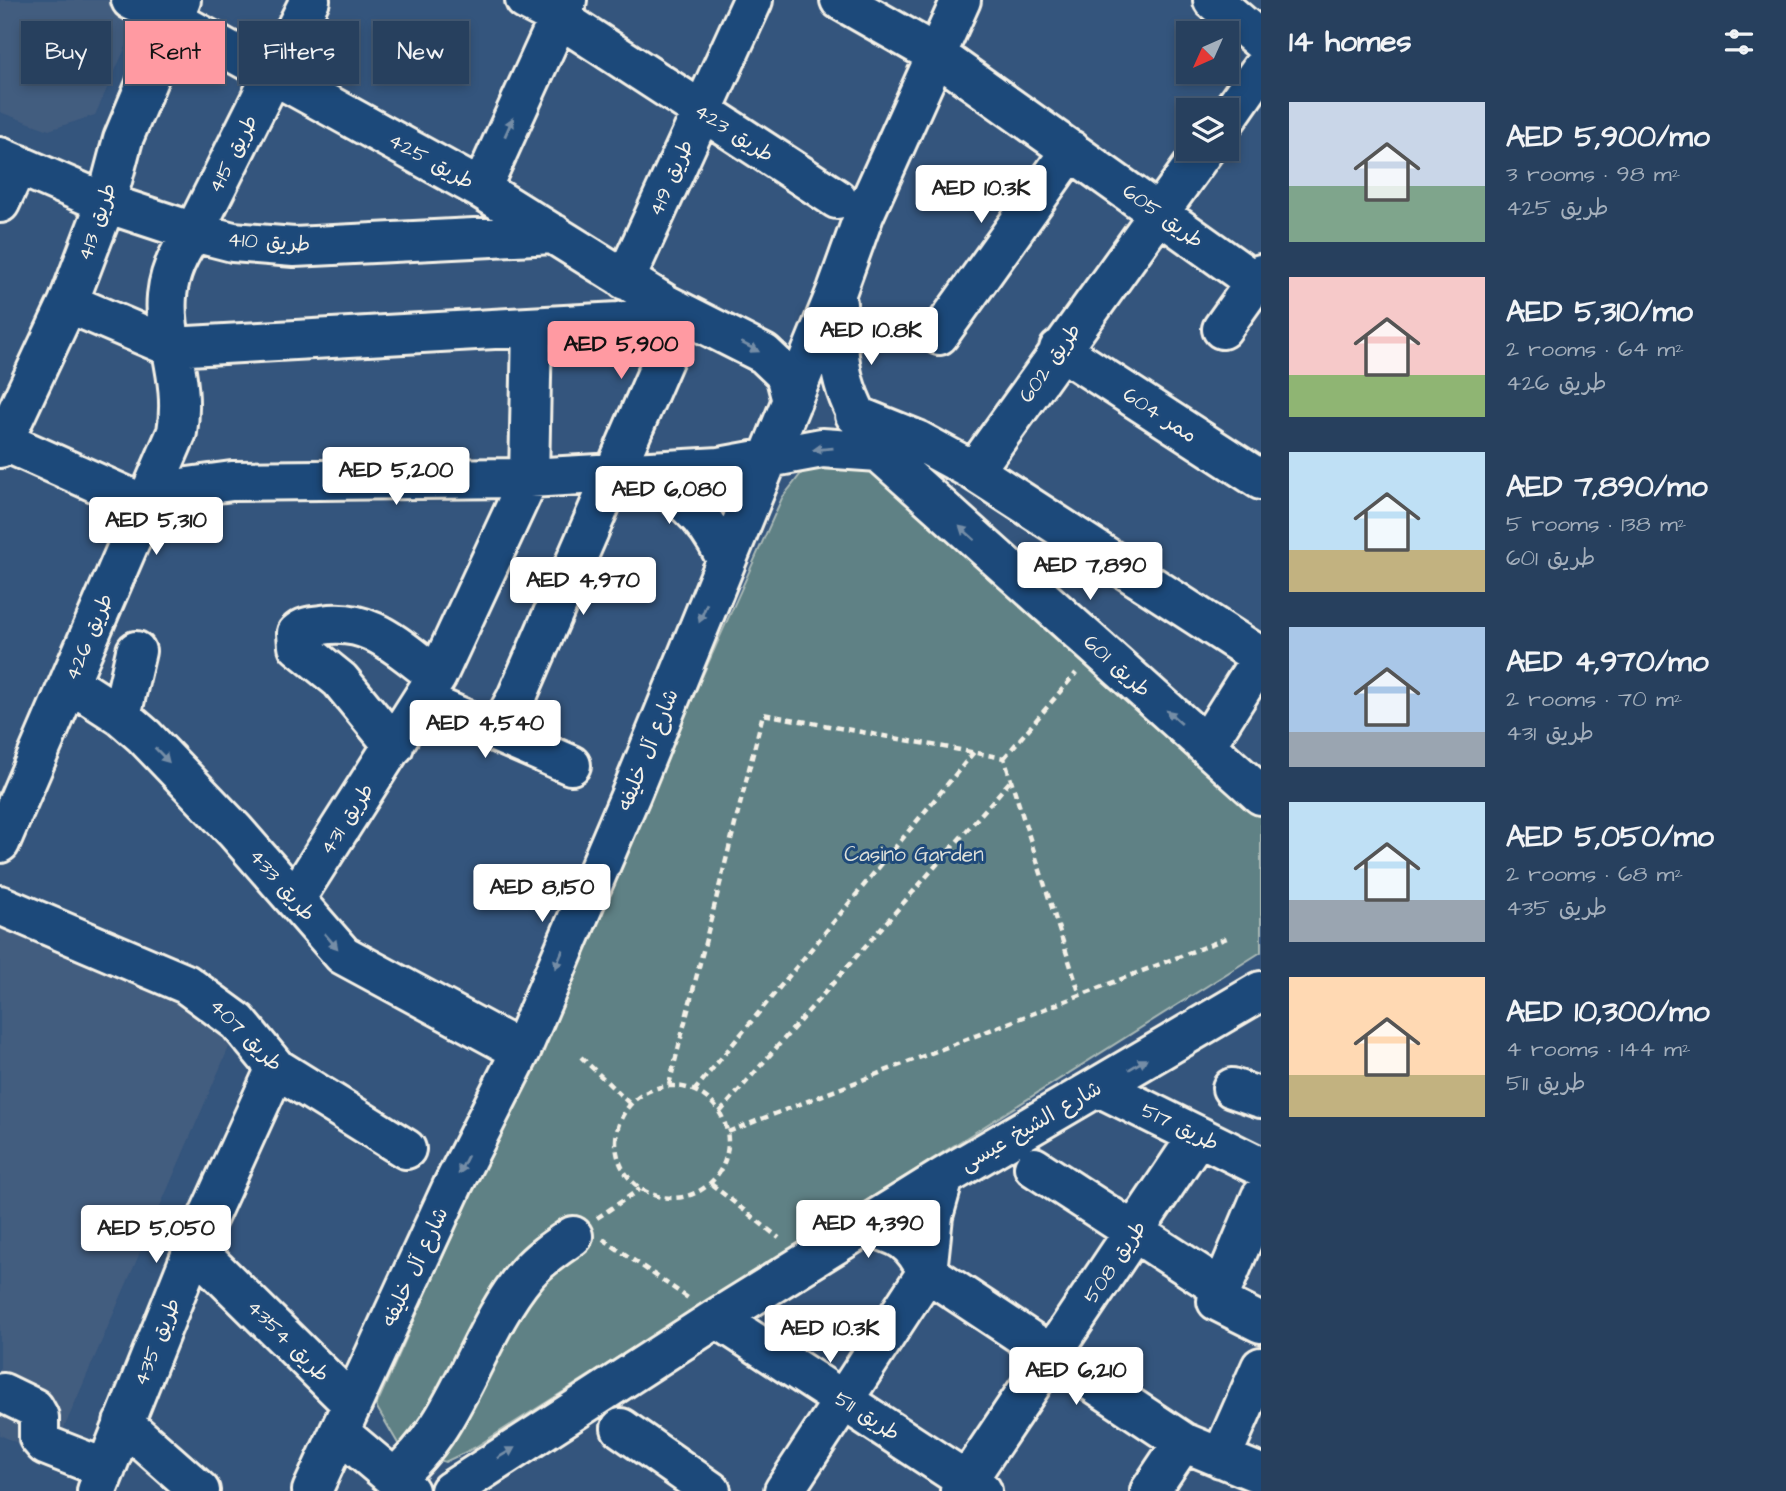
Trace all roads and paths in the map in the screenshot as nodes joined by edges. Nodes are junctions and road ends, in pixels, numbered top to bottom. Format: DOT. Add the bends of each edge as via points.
graph roads {
  1 [pos="131,0"];
  2 [pos="310,0"];
  3 [pos="753,0"];
  4 [pos="840,0"];
  5 [pos="961,0"];
  6 [pos="1213,0"];
  7 [pos="550,6"];
  8 [pos="176,10"];
  9 [pos="300,21"];
  10 [pos="1261,41"];
  11 [pos="239,52"];
  12 [pos="935,54"];
  13 [pos="1261,69"];
  14 [pos="268,84"];
  15 [pos="291,84"];
  16 [pos="1239,100"];
  17 [pos="701,111"];
  18 [pos="1071,149"];
  19 [pos="9,160"];
  20 [pos="1197,161"];
  21 [pos="481,189"];
  22 [pos="837,199"];
  23 [pos="0,203"];
  24 [pos="106,203"];
  25 [pos="1160,213"];
  26 [pos="194,232"];
  27 [pos="554,234"];
  28 [pos="1258,278"];
  29 [pos="625,280"];
  30 [pos="837,290"];
  31 [pos="68,303"];
  32 [pos="675,309"];
  33 [pos="532,327"];
  34 [pos="1222,329"];
  35 [pos="939,335"];
  36 [pos="171,347"];
  37 [pos="1059,349"];
  38 [pos="792,401"];
  39 [pos="855,415"];
  40 [pos="2,444"];
  41 [pos="879,452"];
  42 [pos="767,460"];
  43 [pos="975,471"];
  44 [pos="624,472"];
  45 [pos="529,478"];
  46 [pos="1261,480"];
  47 [pos="146,505"];
  48 [pos="725,557"];
  49 [pos="1097,649"];
  50 [pos="136,651"];
  51 [pos="1261,657"];
  52 [pos="70,683"];
  53 [pos="430,688"];
  54 [pos="121,716"];
  55 [pos="497,733"];
  56 [pos="1206,745"];
  57 [pos="394,746"];
  58 [pos="974,752"];
  59 [pos="1004,758"];
  60 [pos="571,765"];
  61 [pos="1011,780"];
  62 [pos="1261,795"];
  63 [pos="0,843"];
  64 [pos="295,899"];
  65 [pos="0,905"];
  66 [pos="1227,938"];
  67 [pos="1261,991"];
  68 [pos="1080,995"];
  69 [pos="521,1051"];
  70 [pos="581,1056"];
  71 [pos="276,1068"];
  72 [pos="669,1085"];
  73 [pos="1099,1087"];
  74 [pos="694,1091"];
  75 [pos="629,1103"];
  76 [pos="720,1112"];
  77 [pos="728,1132"];
  78 [pos="1198,1136"];
  79 [pos="406,1149"];
  80 [pos="1034,1167"];
  81 [pos="1261,1167"];
  82 [pos="944,1177"];
  83 [pos="711,1184"];
  84 [pos="640,1189"];
  85 [pos="1261,1197"];
  86 [pos="866,1226"];
  87 [pos="579,1231"];
  88 [pos="1135,1233"];
  89 [pos="779,1238"];
  90 [pos="194,1248"];
  91 [pos="927,1272"];
  92 [pos="1222,1289"];
  93 [pos="717,1318"];
  94 [pos="1261,1323"];
  95 [pos="1052,1356"];
  96 [pos="1258,1383"];
  97 [pos="3,1393"];
  98 [pos="843,1401"];
  99 [pos="345,1418"];
  100 [pos="123,1423"];
  101 [pos="621,1428"];
  102 [pos="1183,1442"];
  103 [pos="1221,1458"];
  104 [pos="1261,1474"];
  105 [pos="102,1480"];
  106 [pos="401,1485"];
  107 [pos="701,1488"];
  108 [pos="970,1488"];
  109 [pos="201,1491"];
  110 [pos="312,1491"];
  111 [pos="450,1491"];
  112 [pos="783,1491"];
  113 [pos="1150,1491"];
  1 -- 8 [label="street, طريق 425"];
  2 -- 9 [label="street, طريق 415"];
  3 -- 17 [label="street, طريق 419"];
  4 -- 12 [label="street, طريق 605"];
  5 -- 12 [label="street, شارع آل خليفه"];
  6 -- 10 [label="street"];
  7 -- 17 [label="street, طريق 423"];
  21 -- 7 [label="street, one-way"];
  8 -- 11 [label="street, طريق 425"];
  8 -- 24 [label="street, طريق 413" via="123,139"];
  12 -- 18 [label="street, طريق 605"];
  12 -- 30 [label="street, شارع آل خليفه" via="864,215"];
  13 -- 16 [label="street"];
  14 -- 26 [label="street, طريق 415"];
  15 -- 21 [label="street, طريق 425"];
  17 -- 22 [label="street, طريق 423"];
  17 -- 29 [label="street, طريق 419"];
  18 -- 25 [label="street, طريق 605"];
  18 -- 35 [label="street"];
  19 -- 23 [label="street"];
  19 -- 24 [label="street, طريق 410"];
  20 -- 25 [label="street, طريق 602"];
  21 -- 27 [label="street, طريق 425"];
  24 -- 26 [label="street, طريق 410"];
  24 -- 31 [label="street, طريق 413"];
  25 -- 28 [label="street, طريق 605"];
  25 -- 37 [label="street, طريق 602"];
  26 -- 27 [label="street, طريق 410" via="233,242 294,247"];
  26 -- 36 [label="street, طريق 426" via="167,282 164,301"];
  27 -- 29 [label="street, طريق 425"];
  28 -- 34 [label="street"];
  29 -- 32 [label="street, طريق 425"];
  30 -- 38 [label="street, شارع آل خليفه"];
  30 -- 39 [label="street, طريق 601" via="837,348 846,396"];
  31 -- 36 [label="street"];
  31 -- 40 [label="street, طريق 413"];
  32 -- 33 [label="street" via="632,320"];
  32 -- 38 [label="street, طريق 425, one-way" via="775,362 791,387"];
  32 -- 44 [label="street"];
  33 -- 36 [label="street"];
  33 -- 45 [label="street"];
  36 -- 47 [label="street, طريق 426" via="181,408 169,455"];
  37 -- 43 [label="street, طريق 602"];
  37 -- 46 [label="street, ممر 604"];
  38 -- 42 [label="street, شارع آل خليفه"];
  39 -- 41 [label="street, طريق 601"];
  39 -- 43 [label="street"];
  40 -- 47 [label="street, طريق 413"];
  41 -- 42 [label="street, one-way" via="822,449"];
  49 -- 41 [label="street, طريق 601, one-way"];
  42 -- 44 [label="street"];
  42 -- 48 [label="street, شارع آل خليفه"];
  43 -- 51 [label="street"];
  44 -- 45 [label="street"];
  44 -- 48 [label="street" via="682,498 701,515"];
  44 -- 55 [label="street"];
  45 -- 47 [label="street" via="232,481 188,487"];
  45 -- 53 [label="street, طريق 431"];
  47 -- 52 [label="street, طريق 426"];
  48 -- 69 [label="street, شارع آل خليفه, one-way" via="631,794"];
  56 -- 49 [label="street, طريق 601, one-way"];
  49 -- 59 [label="path"];
  50 -- 54 [label="street"];
  51 -- 56 [label="street"];
  52 -- 54 [label="street, طريق 433"];
  52 -- 63 [label="street, طريق 426"];
  53 -- 55 [label="street"];
  53 -- 57 [label="street, طريق 431"];
  53 -- 57 [label="street" via="374,630 339,622 304,627 297,633 298,646 340,680"];
  54 -- 64 [label="street, طريق 433, one-way"];
  55 -- 60 [label="street"];
  56 -- 62 [label="street, طريق 601"];
  57 -- 64 [label="street, طريق 431"];
  58 -- 59 [label="path"];
  58 -- 72 [label="path" via="763,714"];
  58 -- 74 [label="path"];
  59 -- 61 [label="path"];
  61 -- 68 [label="path"];
  61 -- 76 [label="path"];
  64 -- 69 [label="street, طريق 433, one-way" via="343,955"];
  65 -- 71 [label="street, طريق 407" via="186,984 238,1021"];
  66 -- 68 [label="path"];
  73 -- 67 [label="street, شارع الشيخ عيسى, one-way"];
  68 -- 77 [label="path"];
  69 -- 99 [label="street, شارع آل خليفه, one-way"];
  70 -- 75 [label="path"];
  71 -- 79 [label="street, طريق 407"];
  71 -- 90 [label="street, طريق 435"];
  72 -- 74 [label="path"];
  72 -- 75 [label="path" via="649,1090"];
  73 -- 78 [label="street, طريق 517"];
  73 -- 82 [label="street, شارع الشيخ عيسى"];
  74 -- 76 [label="path"];
  75 -- 84 [label="path" via="615,1134 621,1168"];
  76 -- 77 [label="path"];
  77 -- 83 [label="path" via="727,1158"];
  78 -- 81 [label="street, طريق 517"];
  78 -- 88 [label="street, طريق 508"];
  80 -- 88 [label="street"];
  82 -- 86 [label="street, شارع الشيخ عيسى"];
  82 -- 91 [label="street" via="933,1216"];
  83 -- 84 [label="path" via="678,1199"];
  83 -- 89 [label="path"];
  84 -- 87 [label="path"];
  85 -- 92 [label="street"];
  86 -- 91 [label="street" via="904,1241 917,1251"];
  86 -- 93 [label="street, شارع الشيخ عيسى"];
  87 -- 93 [label="path"];
  87 -- 106 [label="street" via="549,1252 512,1293 432,1440"];
  88 -- 92 [label="street"];
  88 -- 95 [label="street, طريق 508"];
  90 -- 99 [label="street, طريق 4354"];
  90 -- 100 [label="street, طريق 435"];
  91 -- 95 [label="street"];
  91 -- 98 [label="street"];
  92 -- 94 [label="street" via="1217,1301"];
  93 -- 98 [label="street, طريق 511"];
  111 -- 93 [label="street, شارع الشيخ عيسى, one-way"];
  95 -- 102 [label="street"];
  95 -- 108 [label="street, طريق 508"];
  96 -- 103 [label="street"];
  97 -- 105 [label="street" via="34,1408 39,1417 37,1433 45,1445"];
  98 -- 108 [label="street, طريق 511"];
  98 -- 112 [label="street"];
  99 -- 106 [label="street, طريق 4354"];
  99 -- 110 [label="street, شارع آل خليفه"];
  100 -- 105 [label="street, طريق 435"];
  100 -- 109 [label="street"];
  101 -- 107 [label="street"];
  102 -- 103 [label="street"];
  102 -- 113 [label="street"];
  103 -- 104 [label="street"];
}
